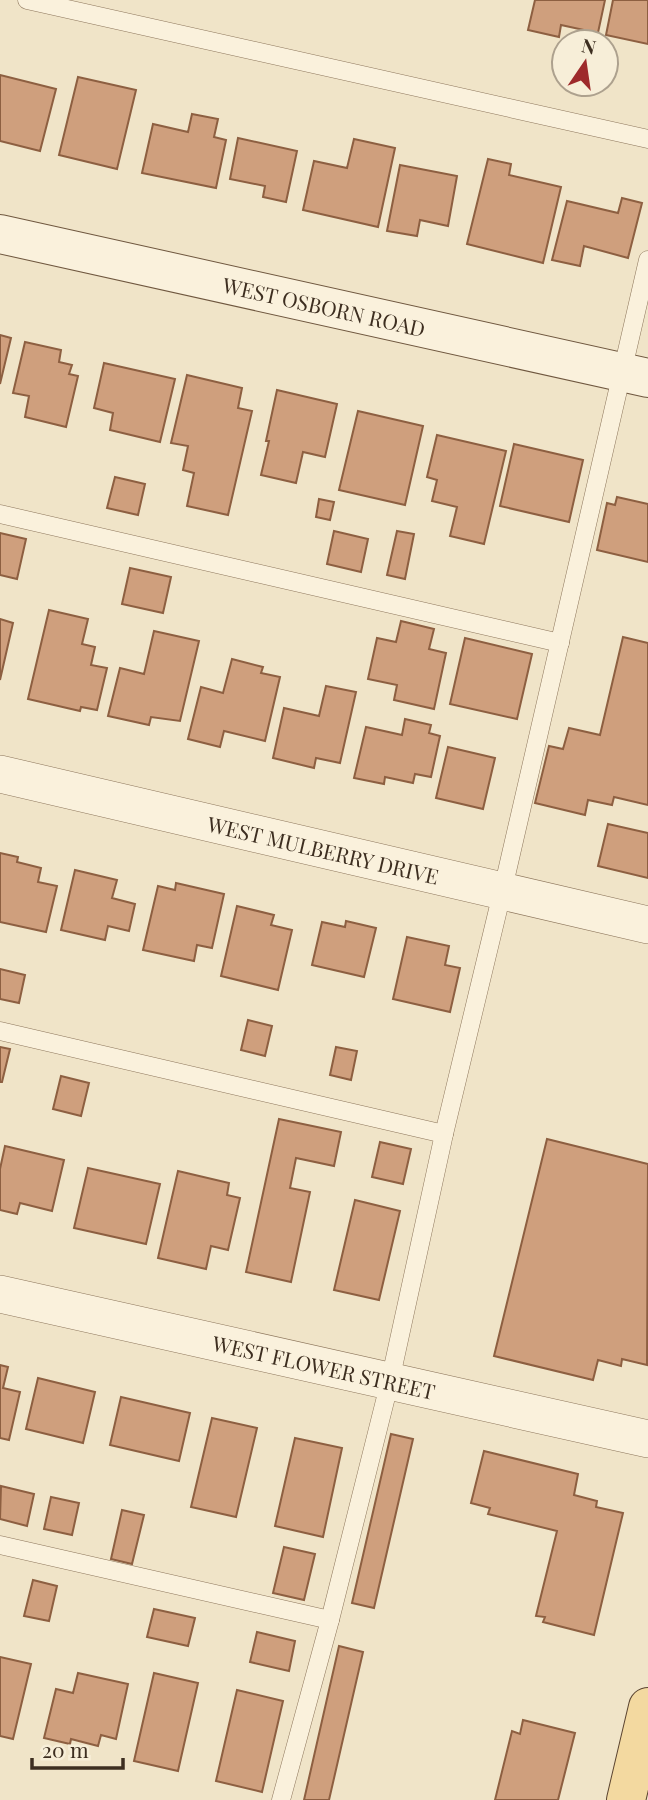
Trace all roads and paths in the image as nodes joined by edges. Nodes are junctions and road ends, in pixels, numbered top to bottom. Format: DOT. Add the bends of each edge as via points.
graph roads {
  1 [pos="27,0"];
  2 [pos="648,139"];
  3 [pos="0,234"];
  4 [pos="648,260"];
  5 [pos="635,375"];
  6 [pos="0,514"];
  7 [pos="560,643"];
  8 [pos="0,774"];
  9 [pos="502,893"];
  10 [pos="648,925"];
  11 [pos="0,1031"];
  12 [pos="444,1134"];
  13 [pos="0,1294"];
  14 [pos="390,1381"];
  15 [pos="648,1439"];
  16 [pos="0,1545"];
  17 [pos="330,1620"];
  18 [pos="648,1707"];
  19 [pos="281,1800"];
  20 [pos="626,1800"];
  1 -- 2 [label="lane"];
  3 -- 5 [label="street, WEST OSBORN ROAD"];
  4 -- 5 [label="lane"];
  5 -- 7 [label="lane"];
  6 -- 7 [label="lane"];
  7 -- 9 [label="lane"];
  8 -- 9 [label="street, WEST MULBERRY DRIVE"];
  9 -- 10 [label="street, WEST MULBERRY DRIVE"];
  9 -- 12 [label="lane"];
  11 -- 12 [label="lane"];
  12 -- 14 [label="lane"];
  13 -- 14 [label="street, WEST FLOWER STREET"];
  14 -- 15 [label="street, WEST FLOWER STREET"];
  14 -- 17 [label="lane"];
  16 -- 17 [label="lane"];
  17 -- 19 [label="lane"];
  18 -- 20 [label="main road"];
}
